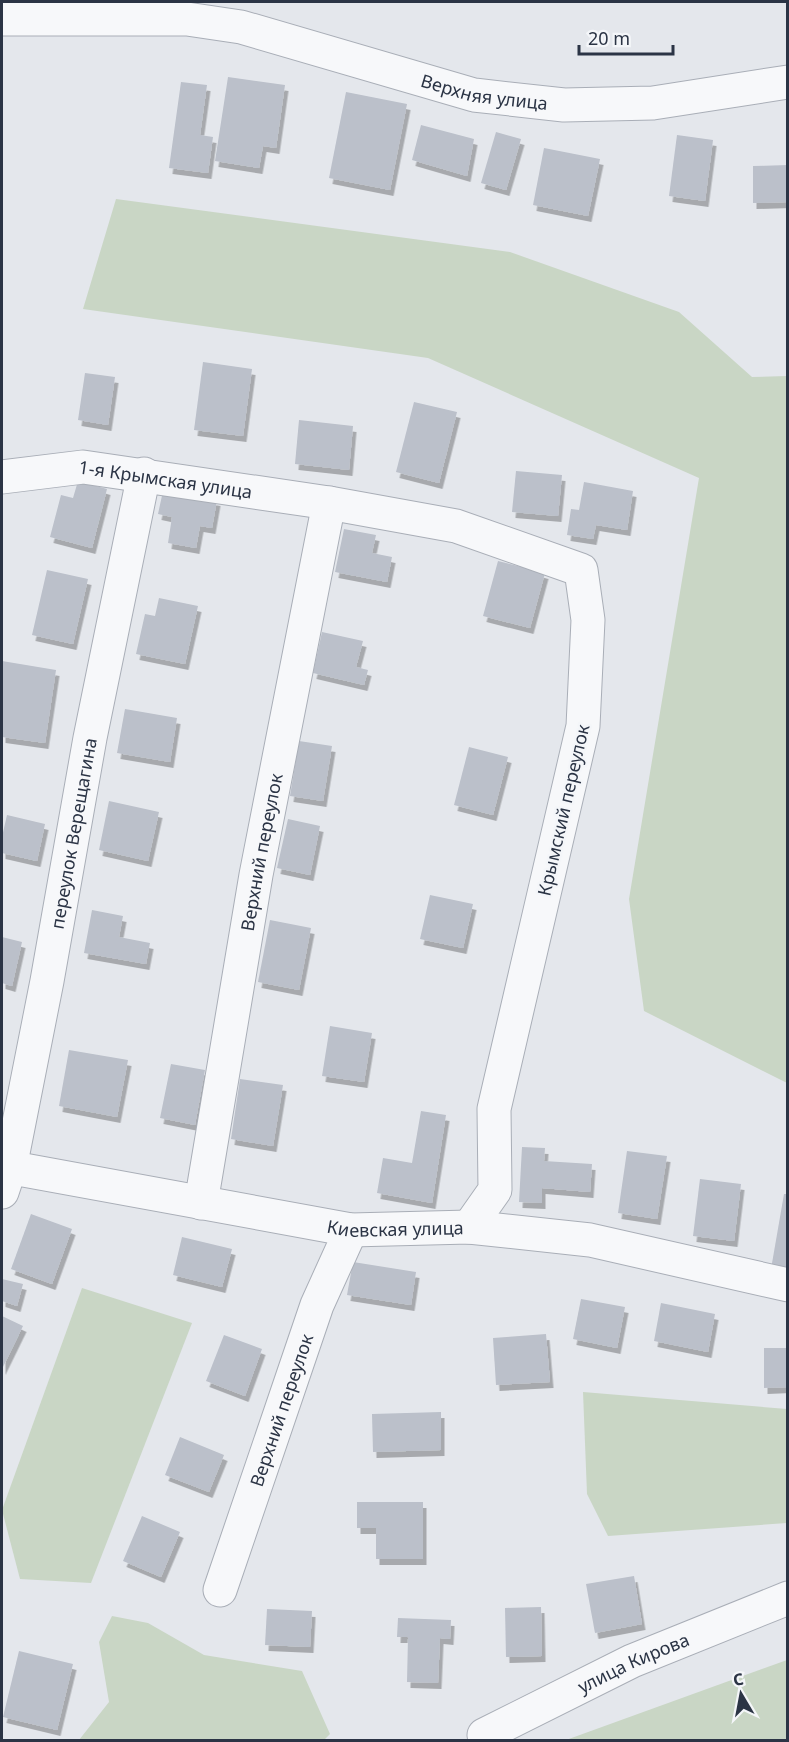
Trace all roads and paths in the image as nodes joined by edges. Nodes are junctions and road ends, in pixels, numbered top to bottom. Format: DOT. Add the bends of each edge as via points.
graph roads {
  1 [pos="195,10"];
  2 [pos="2,19"];
  3 [pos="788,82"];
  4 [pos="144,474"];
  5 [pos="2,477"];
  6 [pos="328,503"];
  7 [pos="4,1175"];
  8 [pos="201,1203"];
  9 [pos="469,1227"];
  10 [pos="351,1230"];
  11 [pos="788,1285"];
  12 [pos="220,1590"];
  13 [pos="788,1598"];
  14 [pos="484,1735"];
  1 -- 2 [label="street, Верхняя улица"];
  1 -- 3 [label="street, Верхняя улица" via="241,27 474,94 564,105 653,103"];
  4 -- 5 [label="street, 1-я Крымская улица" via="83,467"];
  4 -- 6 [label="street, 1-я Крымская улица"];
  4 -- 7 [label="street, переулок Верещагина" via="90,738 47,981"];
  6 -- 8 [label="street, Верхний переулок" via="256,875"];
  6 -- 9 [label="street, Крымский переулок" via="456,526 581,570 588,620 583,726 494,1109 495,1190"];
  7 -- 8 [label="street, Киевская улица"];
  8 -- 10 [label="street, Киевская улица"];
  9 -- 10 [label="street, Киевская улица"];
  9 -- 11 [label="street, Киевская улица" via="590,1240"];
  10 -- 12 [label="street, Верхний переулок" via="317,1305"];
  13 -- 14 [label="street, улица Кирова" via="632,1661"];
}
